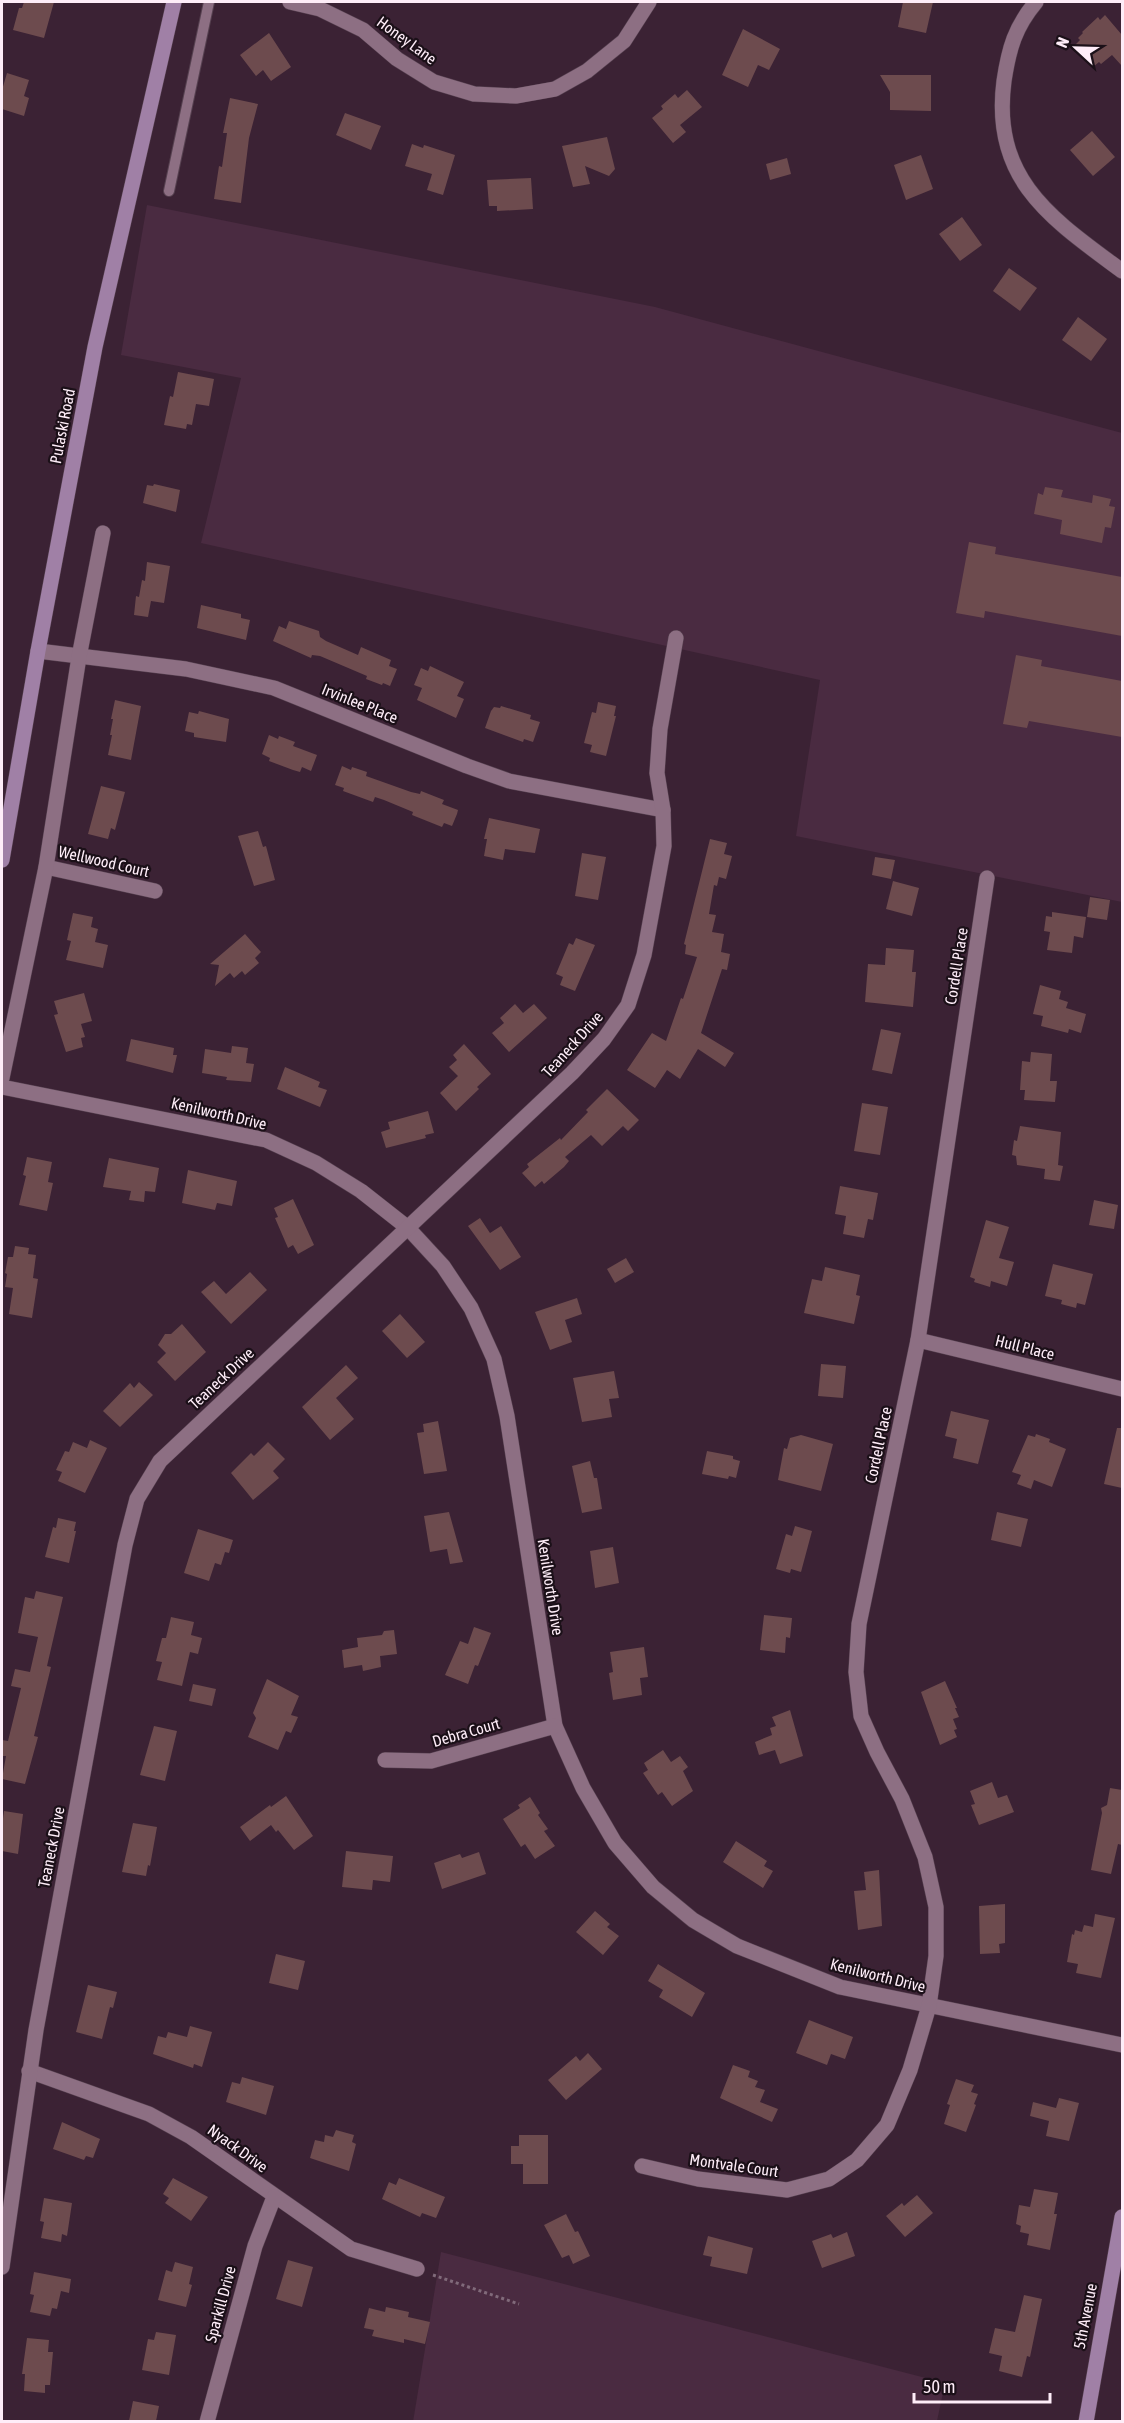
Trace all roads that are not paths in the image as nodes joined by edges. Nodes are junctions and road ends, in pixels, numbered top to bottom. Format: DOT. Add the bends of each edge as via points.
graph roads {
  1 [pos="174,2"];
  2 [pos="209,2"];
  3 [pos="290,2"];
  4 [pos="649,2"];
  5 [pos="1036,2"];
  6 [pos="169,191"];
  7 [pos="1122,271"];
  8 [pos="104,533"];
  9 [pos="676,638"];
  10 [pos="38,651"];
  11 [pos="79,657"];
  12 [pos="663,810"];
  13 [pos="2,860"];
  14 [pos="46,867"];
  15 [pos="987,878"];
  16 [pos="155,891"];
  17 [pos="2,1078"];
  18 [pos="2,1087"];
  19 [pos="408,1228"];
  20 [pos="918,1340"];
  21 [pos="1122,1389"];
  22 [pos="555,1726"];
  23 [pos="385,1760"];
  24 [pos="929,2006"];
  25 [pos="1122,2045"];
  26 [pos="29,2072"];
  27 [pos="642,2166"];
  28 [pos="274,2197"];
  29 [pos="1122,2217"];
  30 [pos="2,2267"];
  31 [pos="417,2269"];
  32 [pos="207,2421"];
  33 [pos="1086,2421"];
  1 -- 10 [label="main road, Pulaski Road" via="95,347"];
  2 -- 6 [label="lane"];
  3 -- 4 [label="street, Honey Lane" via="320,9 363,30 434,82 474,94 516,96 555,89 587,72 624,41"];
  5 -- 7 [label="street" via="1021,20 1014,38 1002,94 1003,132 1014,167 1036,200 1060,225"];
  8 -- 11 [label="street"];
  9 -- 12 [label="street, Teaneck Drive" via="660,729 657,773"];
  10 -- 11 [label="street, Irvinlee Place"];
  10 -- 13 [label="main road, Pulaski Road"];
  11 -- 12 [label="street, Irvinlee Place" via="186,669 274,688 509,781"];
  11 -- 14 [label="street"];
  12 -- 19 [label="street, Teaneck Drive" via="664,846 656,899 628,1005 604,1039 572,1073"];
  14 -- 16 [label="street, Wellwood Court"];
  14 -- 17 [label="street"];
  15 -- 20 [label="street, Cordell Place"];
  18 -- 19 [label="street, Kenilworth Drive" via="266,1140 352,1185"];
  19 -- 22 [label="street, Kenilworth Drive" via="442,1266 471,1308 494,1359 507,1416"];
  19 -- 26 [label="street, Teaneck Drive" via="160,1461 137,1499 125,1545"];
  20 -- 21 [label="street, Hull Place"];
  20 -- 24 [label="street, Cordell Place" via="859,1624 855,1672 861,1716 902,1799 925,1857 932,1887 936,1956"];
  22 -- 23 [label="street, Debra Court" via="431,1761"];
  22 -- 24 [label="street, Kenilworth Drive" via="583,1788 615,1843 653,1887 693,1920 737,1946 840,1987"];
  24 -- 25 [label="street, Kenilworth Drive"];
  24 -- 27 [label="street, Montvale Court" via="910,2070 887,2125 857,2160 829,2179 787,2190 698,2179"];
  26 -- 28 [label="street, Nyack Drive" via="149,2114 191,2137"];
  26 -- 30 [label="street, Teaneck Drive"];
  28 -- 31 [label="street, Nyack Drive" via="351,2249"];
  28 -- 32 [label="street, Sparkill Drive" via="255,2246"];
  29 -- 33 [label="main road, 5th Avenue"];
}
